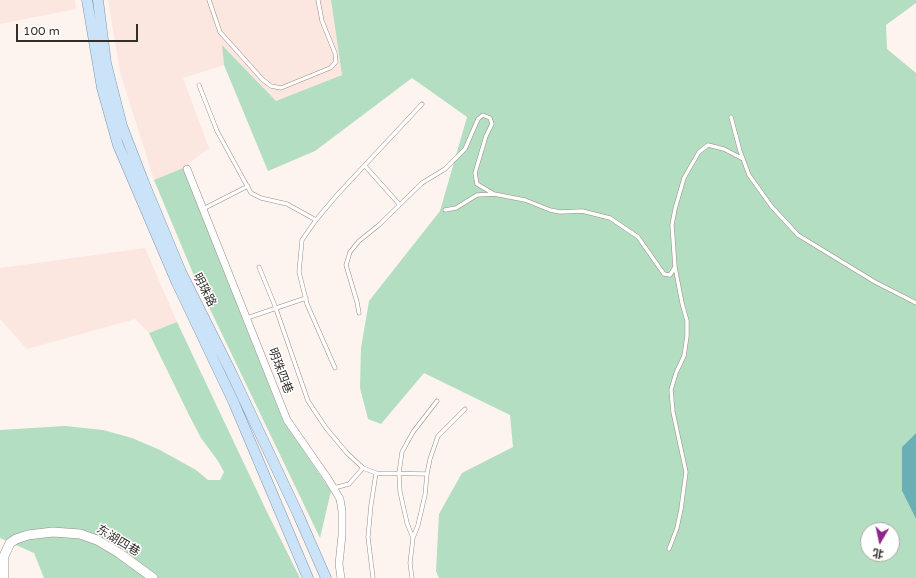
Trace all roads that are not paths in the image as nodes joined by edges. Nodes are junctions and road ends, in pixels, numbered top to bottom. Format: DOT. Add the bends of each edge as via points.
graph roads {
  1 [pos="87,0"];
  2 [pos="98,0"];
  3 [pos="209,0"];
  4 [pos="318,0"];
  5 [pos="200,85"];
  6 [pos="422,104"];
  7 [pos="732,117"];
  8 [pos="743,159"];
  9 [pos="365,166"];
  10 [pos="187,169"];
  11 [pos="248,186"];
  12 [pos="494,194"];
  13 [pos="399,204"];
  14 [pos="203,209"];
  15 [pos="445,210"];
  16 [pos="316,220"];
  17 [pos="259,267"];
  18 [pos="675,267"];
  19 [pos="306,298"];
  20 [pos="916,303"];
  21 [pos="276,308"];
  22 [pos="359,313"];
  23 [pos="247,318"];
  24 [pos="335,368"];
  25 [pos="437,401"];
  26 [pos="465,409"];
  27 [pos="363,468"];
  28 [pos="376,473"];
  29 [pos="399,473"];
  30 [pos="426,474"];
  31 [pos="334,488"];
  32 [pos="412,538"];
  33 [pos="669,549"];
  34 [pos="4,578"];
  35 [pos="153,578"];
  36 [pos="308,578"];
  37 [pos="326,578"];
  38 [pos="341,578"];
  39 [pos="373,578"];
  40 [pos="412,578"];
  1 -- 36 [label="main road, 明珠路" via="102,88 118,145 177,283 234,403"];
  2 -- 37 [label="main road, 明珠路" via="106,63 122,126 144,183 181,272 244,400"];
  3 -- 4 [label="lane" via="220,32 263,80 271,86 281,88 330,68 336,62 322,21"];
  5 -- 11 [label="lane" via="217,131"];
  6 -- 9 [label="lane"];
  7 -- 8 [label="lane"];
  8 -- 18 [label="lane" via="724,149 708,145 700,152 684,178 675,209 672,225"];
  8 -- 20 [label="lane" via="749,175 798,235 875,282"];
  9 -- 13 [label="lane"];
  9 -- 16 [label="lane"];
  10 -- 14 [label="street, 明珠四巷"];
  11 -- 14 [label="lane"];
  11 -- 16 [label="lane" via="251,193 287,204"];
  12 -- 13 [label="lane" via="477,184 475,173 492,124 490,118 483,115 478,119 465,149 445,169 422,183"];
  12 -- 15 [label="lane" via="477,195 456,208"];
  12 -- 18 [label="lane" via="525,200 550,210 582,210 610,218 638,237 664,274 670,275"];
  13 -- 22 [label="lane" via="350,252 346,265"];
  14 -- 23 [label="street, 明珠四巷"];
  16 -- 19 [label="lane" via="302,240 300,254 299,272"];
  17 -- 21 [label="lane"];
  18 -- 33 [label="lane" via="687,321 687,336 684,356 671,390 686,472 677,528"];
  19 -- 21 [label="lane"];
  19 -- 24 [label="lane"];
  21 -- 23 [label="lane"];
  21 -- 27 [label="lane" via="308,401 326,428"];
  23 -- 31 [label="street, 明珠四巷" via="287,420"];
  25 -- 29 [label="lane" via="413,432 402,452"];
  26 -- 30 [label="lane" via="438,436"];
  27 -- 28 [label="lane"];
  27 -- 31 [label="lane" via="349,484"];
  28 -- 29 [label="lane"];
  28 -- 39 [label="lane" via="368,537"];
  29 -- 30 [label="lane"];
  29 -- 32 [label="lane" via="400,492"];
  30 -- 32 [label="lane" via="425,495"];
  31 -- 38 [label="street, 明珠四巷" via="340,499 342,511 339,564"];
  32 -- 40 [label="lane"];
  34 -- 35 [label="street, 东湖四巷" via="4,556 10,543 28,535 52,532 80,534 97,540"];
}
